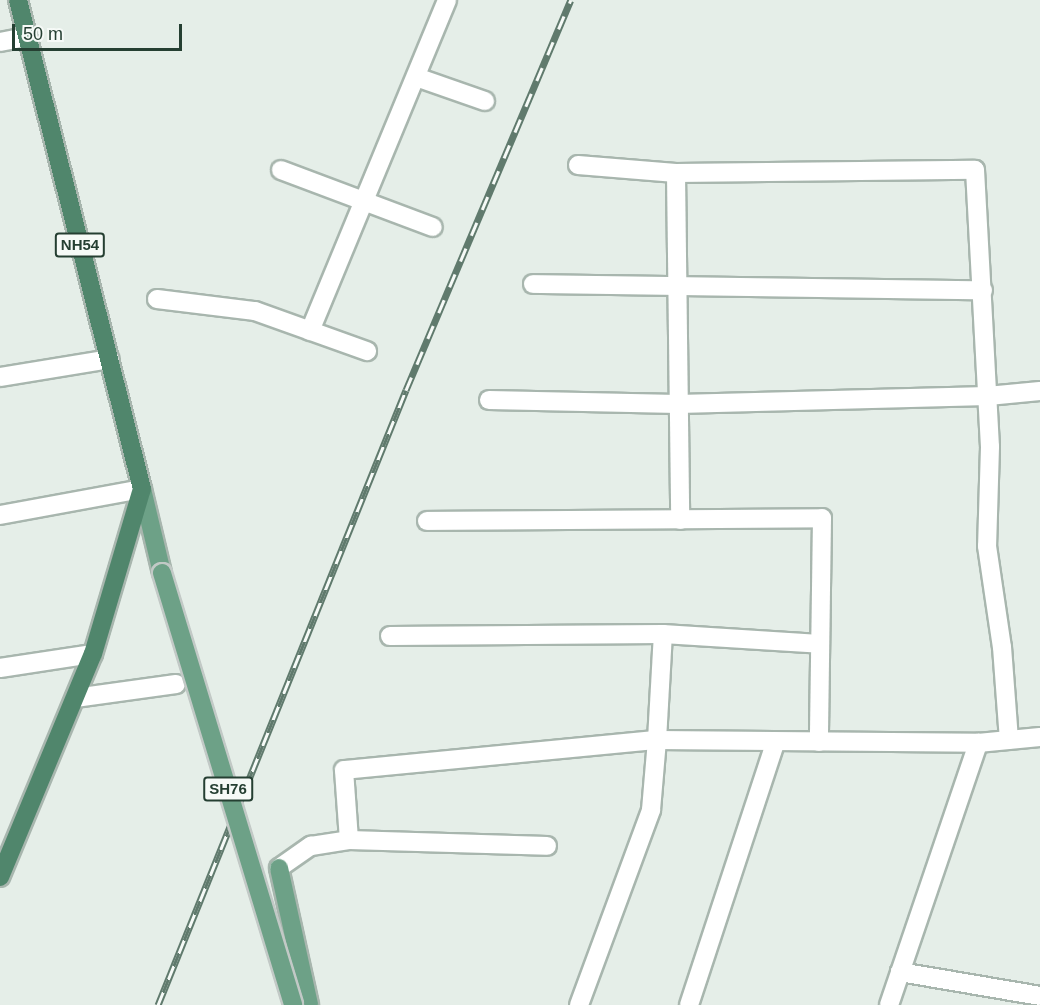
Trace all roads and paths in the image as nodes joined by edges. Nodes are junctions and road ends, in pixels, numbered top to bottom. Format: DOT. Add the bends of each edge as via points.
graph roads {
  1 [pos="18,0"];
  2 [pos="447,0"];
  3 [pos="26,38"];
  4 [pos="0,42"];
  5 [pos="416,77"];
  6 [pos="485,101"];
  7 [pos="578,165"];
  8 [pos="281,170"];
  9 [pos="676,173"];
  10 [pos="364,202"];
  11 [pos="433,227"];
  12 [pos="533,284"];
  13 [pos="677,288"];
  14 [pos="983,290"];
  15 [pos="157,299"];
  16 [pos="310,331"];
  17 [pos="367,351"];
  18 [pos="110,359"];
  19 [pos="0,377"];
  20 [pos="1040,391"];
  21 [pos="988,396"];
  22 [pos="489,400"];
  23 [pos="678,404"];
  24 [pos="142,489"];
  25 [pos="0,515"];
  26 [pos="680,520"];
  27 [pos="427,521"];
  28 [pos="663,634"];
  29 [pos="390,636"];
  30 [pos="820,644"];
  31 [pos="93,654"];
  32 [pos="0,668"];
  33 [pos="176,684"];
  34 [pos="75,698"];
  35 [pos="1040,737"];
  36 [pos="657,740"];
  37 [pos="1009,740"];
  38 [pos="819,742"];
  39 [pos="978,743"];
  40 [pos="775,744"];
  41 [pos="349,840"];
  42 [pos="547,846"];
  43 [pos="279,868"];
  44 [pos="0,877"];
  45 [pos="900,972"];
  46 [pos="1040,996"];
  47 [pos="292,1005"];
  48 [pos="309,1005"];
  49 [pos="579,1005"];
  50 [pos="689,1005"];
  51 [pos="889,1005"];
  1 -- 3 [label="highway, NH54"];
  2 -- 5 [label="street"];
  3 -- 4 [label="street"];
  3 -- 18 [label="highway, NH54"];
  5 -- 6 [label="street"];
  5 -- 10 [label="street"];
  7 -- 9 [label="street"];
  8 -- 10 [label="street"];
  9 -- 13 [label="street"];
  9 -- 14 [label="street" via="975,170"];
  10 -- 11 [label="street"];
  10 -- 16 [label="street"];
  12 -- 13 [label="street"];
  13 -- 14 [label="street"];
  13 -- 23 [label="street"];
  14 -- 21 [label="street"];
  15 -- 16 [label="street" via="255,311"];
  16 -- 17 [label="street"];
  18 -- 19 [label="street"];
  18 -- 24 [label="highway, NH54"];
  20 -- 21 [label="street"];
  21 -- 23 [label="street"];
  21 -- 37 [label="street" via="987,546 1002,647"];
  22 -- 23 [label="street"];
  23 -- 26 [label="street"];
  24 -- 25 [label="street"];
  24 -- 31 [label="highway"];
  24 -- 47 [label="main road, SH76, bridge" via="162,573"];
  26 -- 27 [label="street"];
  26 -- 30 [label="street" via="822,518"];
  28 -- 29 [label="street"];
  28 -- 30 [label="street"];
  28 -- 36 [label="street"];
  30 -- 38 [label="street"];
  31 -- 32 [label="street"];
  31 -- 34 [label="highway"];
  33 -- 34 [label="street"];
  34 -- 44 [label="highway"];
  35 -- 37 [label="street"];
  36 -- 40 [label="street"];
  36 -- 41 [label="street" via="344,770"];
  36 -- 49 [label="street" via="651,810"];
  37 -- 39 [label="street"];
  38 -- 39 [label="street"];
  38 -- 40 [label="street"];
  39 -- 45 [label="street"];
  40 -- 50 [label="street"];
  41 -- 42 [label="street"];
  41 -- 43 [label="street" via="311,846"];
  43 -- 48 [label="main road"];
  45 -- 46 [label="street"];
  45 -- 51 [label="street"];
}
